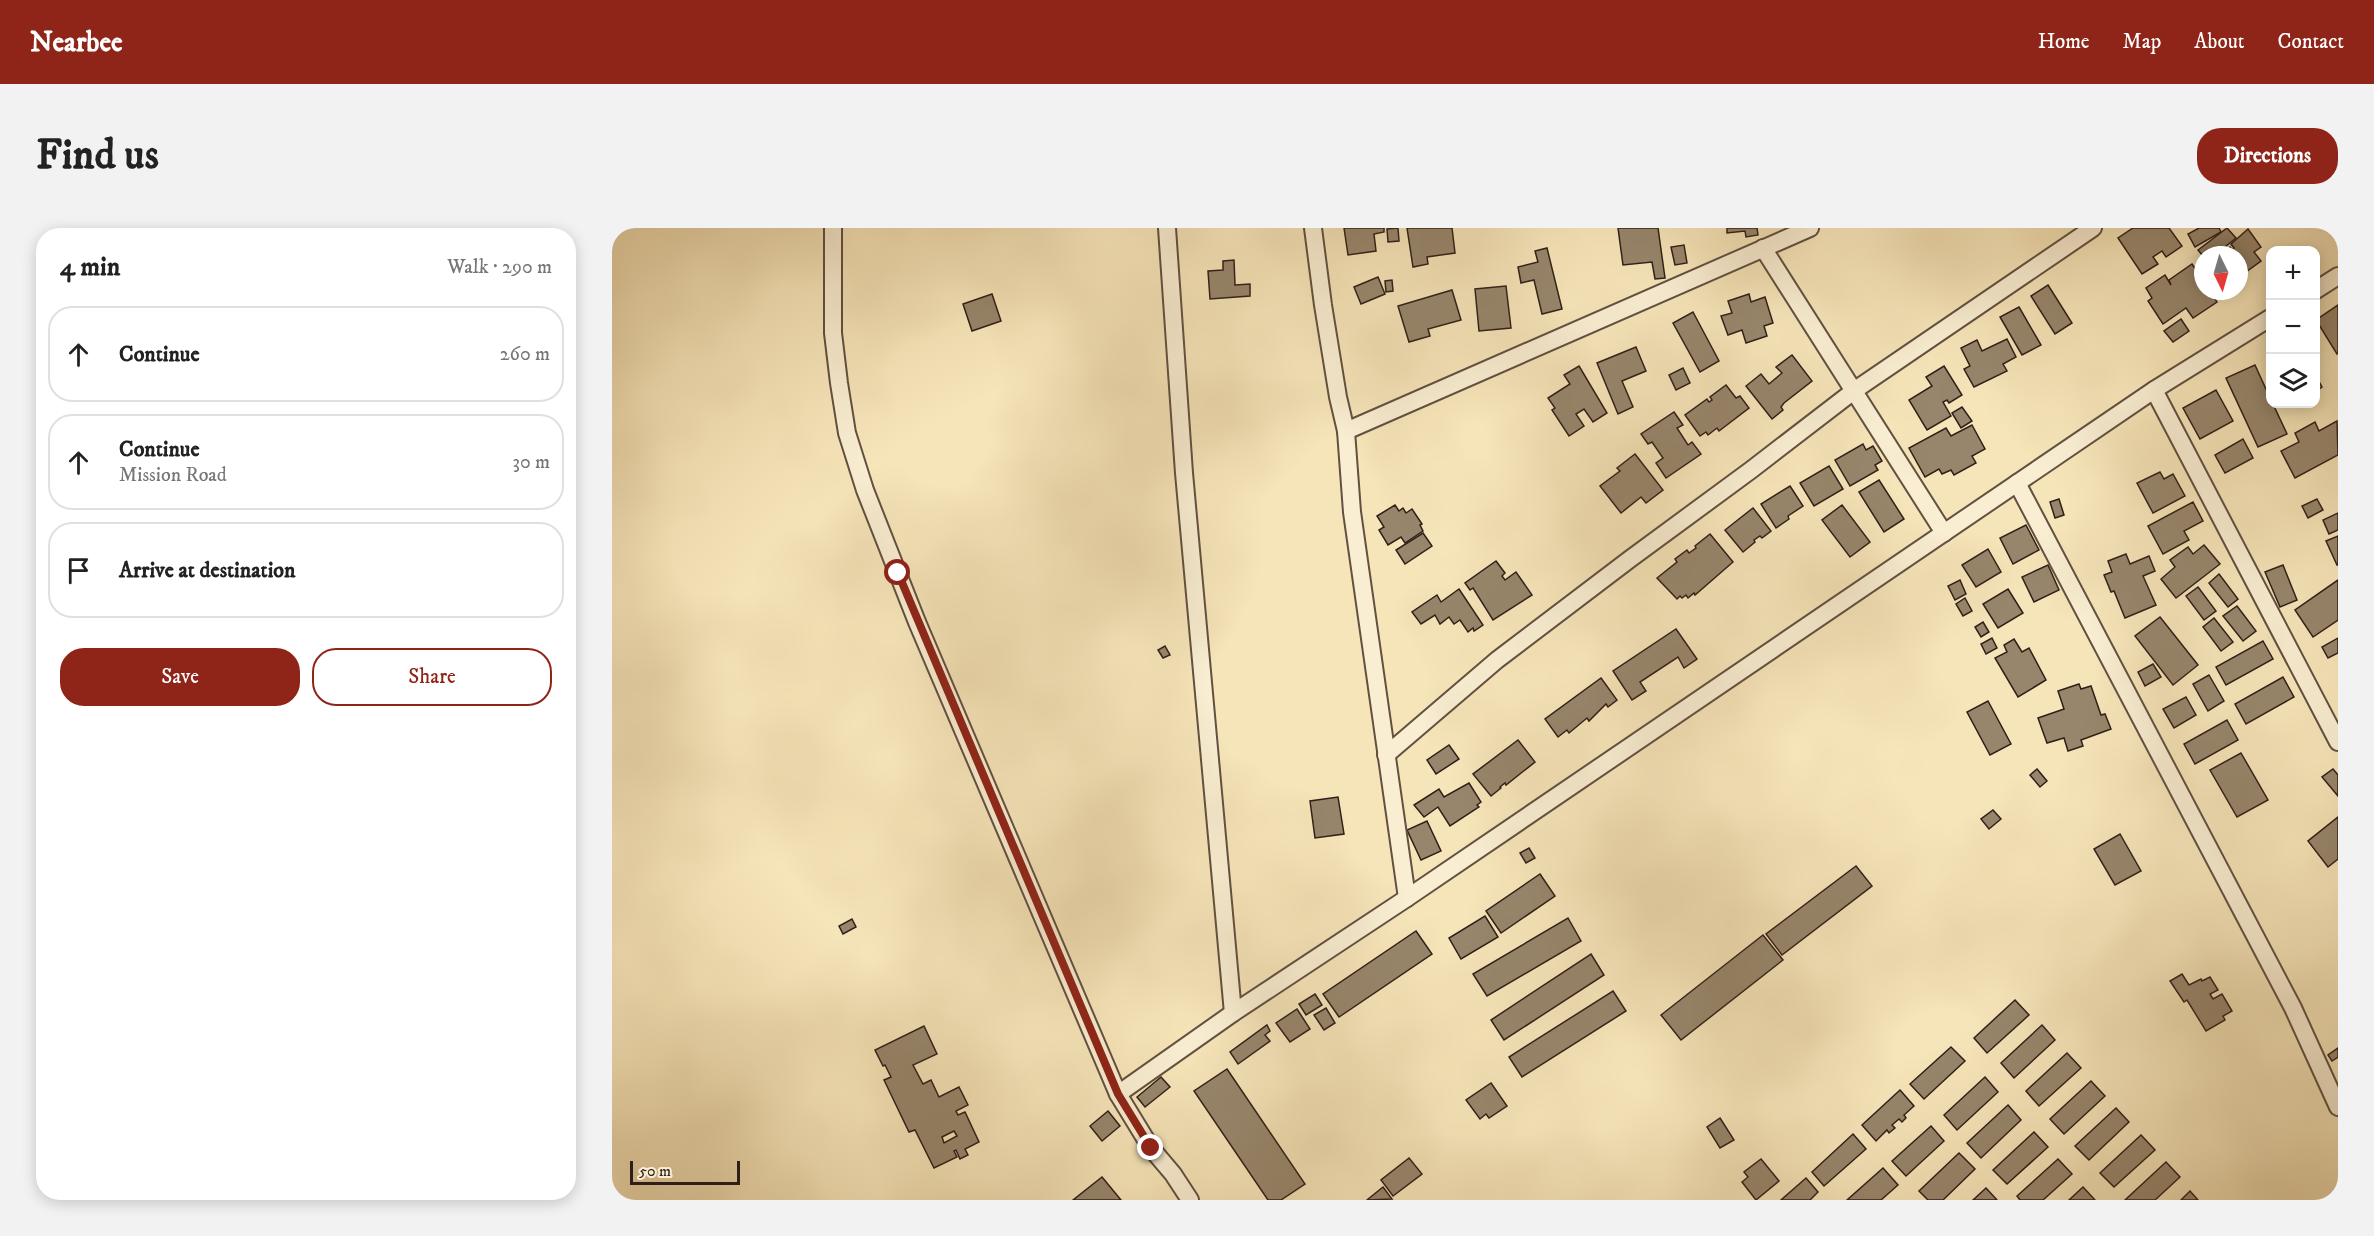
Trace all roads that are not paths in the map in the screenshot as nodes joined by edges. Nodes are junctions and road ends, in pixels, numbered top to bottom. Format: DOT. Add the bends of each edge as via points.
graph roads {
  1 [pos="833,228"];
  2 [pos="1167,228"];
  3 [pos="1313,228"];
  4 [pos="1810,228"];
  5 [pos="2093,228"];
  6 [pos="1763,248"];
  7 [pos="2338,276"];
  8 [pos="2320,287"];
  9 [pos="2266,321"];
  10 [pos="1855,390"];
  11 [pos="2154,390"];
  12 [pos="1346,431"];
  13 [pos="2017,483"];
  14 [pos="1944,533"];
  15 [pos="2338,742"];
  16 [pos="1386,755"];
  17 [pos="1407,898"];
  18 [pos="1233,1013"];
  19 [pos="1118,1094"];
  20 [pos="2338,1107"];
  21 [pos="1190,1200"];
  1 -- 19 [label="street" via="833,333 839,383 848,433 865,490 917,622"];
  2 -- 18 [label="street" via="1184,473"];
  3 -- 12 [label="street"];
  4 -- 6 [label="street"];
  5 -- 10 [label="street"];
  6 -- 10 [label="street"];
  6 -- 12 [label="street"];
  7 -- 8 [label="street"];
  9 -- 11 [label="street"];
  10 -- 14 [label="street"];
  10 -- 16 [label="street" via="1497,660"];
  11 -- 13 [label="street"];
  11 -- 15 [label="street"];
  12 -- 16 [label="street" via="1352,512"];
  13 -- 14 [label="street"];
  13 -- 20 [label="street" via="2293,1008"];
  14 -- 17 [label="street"];
  16 -- 17 [label="street"];
  17 -- 18 [label="street"];
  18 -- 19 [label="street"];
  19 -- 21 [label="street" via="1151,1148"];
}
